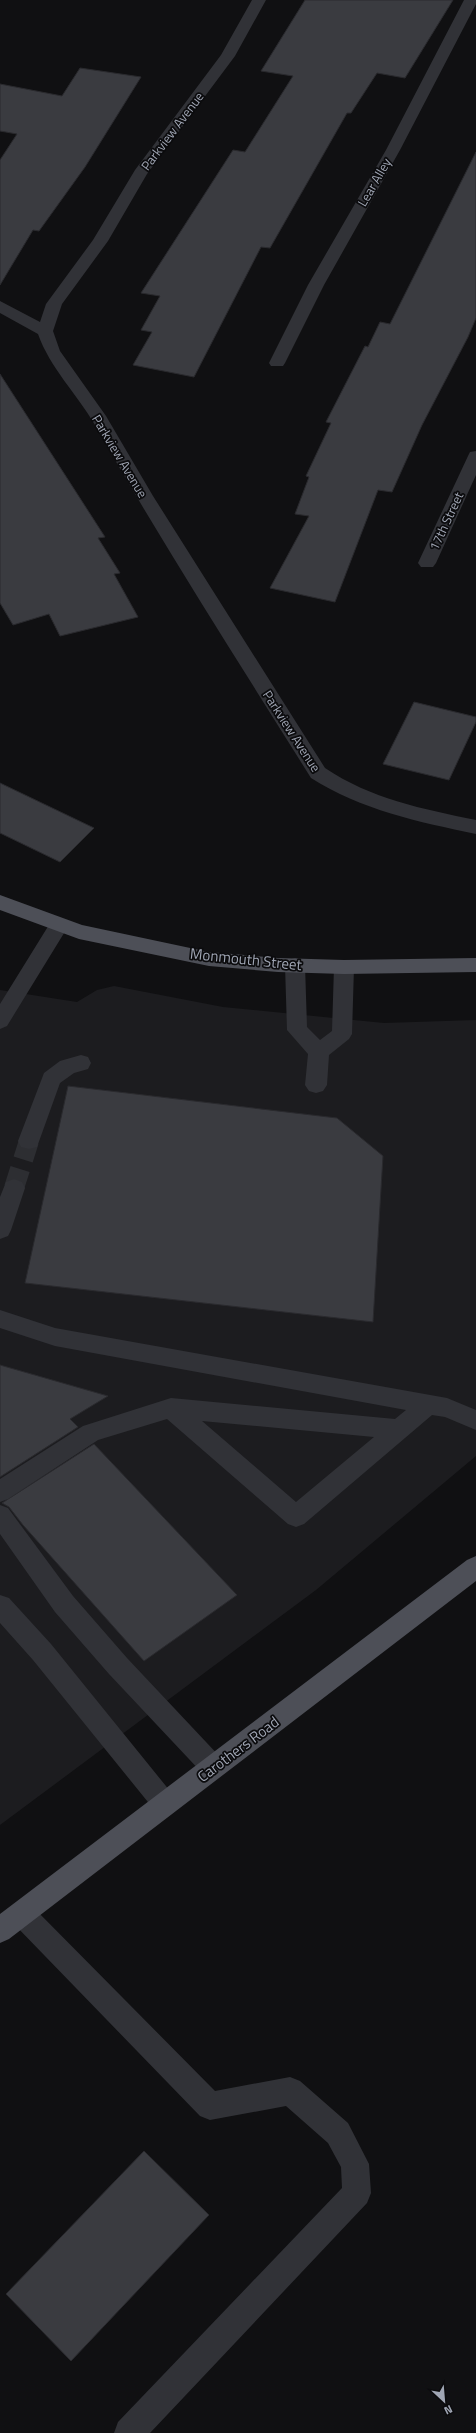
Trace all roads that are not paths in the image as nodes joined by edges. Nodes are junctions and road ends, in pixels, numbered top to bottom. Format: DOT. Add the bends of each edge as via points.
graph roads {
  1 [pos="259,0"];
  2 [pos="471,0"];
  3 [pos="0,306"];
  4 [pos="45,331"];
  5 [pos="277,363"];
  6 [pos="476,456"];
  7 [pos="427,563"];
  8 [pos="476,827"];
  9 [pos="0,902"];
  10 [pos="59,925"];
  11 [pos="295,965"];
  12 [pos="476,965"];
  13 [pos="344,967"];
  14 [pos="0,1021"];
  15 [pos="319,1052"];
  16 [pos="80,1063"];
  17 [pos="316,1085"];
  18 [pos="29,1141"];
  19 [pos="14,1188"];
  20 [pos="0,1230"];
  21 [pos="0,1319"];
  22 [pos="428,1405"];
  23 [pos="171,1408"];
  24 [pos="476,1420"];
  25 [pos="399,1430"];
  26 [pos="0,1492"];
  27 [pos="0,1515"];
  28 [pos="476,1567"];
  29 [pos="0,1606"];
  30 [pos="213,1767"];
  31 [pos="165,1804"];
  32 [pos="22,1914"];
  33 [pos="0,1930"];
  34 [pos="129,2433"];
  1 -- 4 [label="street, Parkview Avenue" via="228,56 140,173 100,241 54,304"];
  2 -- 5 [label="street, Lear Alley" via="392,150 316,285"];
  3 -- 4 [label="street"];
  4 -- 8 [label="street, Parkview Avenue" via="52,351 98,416 144,496 318,773 330,782 368,799"];
  6 -- 7 [label="street, 17th Street"];
  9 -- 10 [label="main road, Monmouth Street"];
  10 -- 11 [label="main road, Monmouth Street" via="80,932 208,959"];
  10 -- 14 [label="street"];
  11 -- 13 [label="main road, Monmouth Street"];
  11 -- 15 [label="street" via="297,1030"];
  12 -- 13 [label="main road, Monmouth Street"];
  13 -- 15 [label="street" via="342,1034"];
  15 -- 17 [label="street"];
  16 -- 18 [label="street" via="67,1067 51,1079"];
  19 -- 20 [label="street"];
  21 -- 22 [label="street" via="55,1337"];
  22 -- 24 [label="street" via="447,1408"];
  22 -- 25 [label="street"];
  23 -- 25 [label="street"];
  23 -- 25 [label="street" via="296,1517"];
  23 -- 26 [label="street" via="91,1433"];
  27 -- 30 [label="street" via="69,1609 118,1666"];
  28 -- 30 [label="main road, Carothers Road"];
  29 -- 31 [label="street" via="42,1652"];
  30 -- 31 [label="main road, Carothers Road"];
  31 -- 32 [label="main road, Carothers Road"];
  32 -- 33 [label="main road, Carothers Road"];
  32 -- 34 [label="street" via="210,2106 290,2091 338,2133 355,2164 357,2193"];
}
